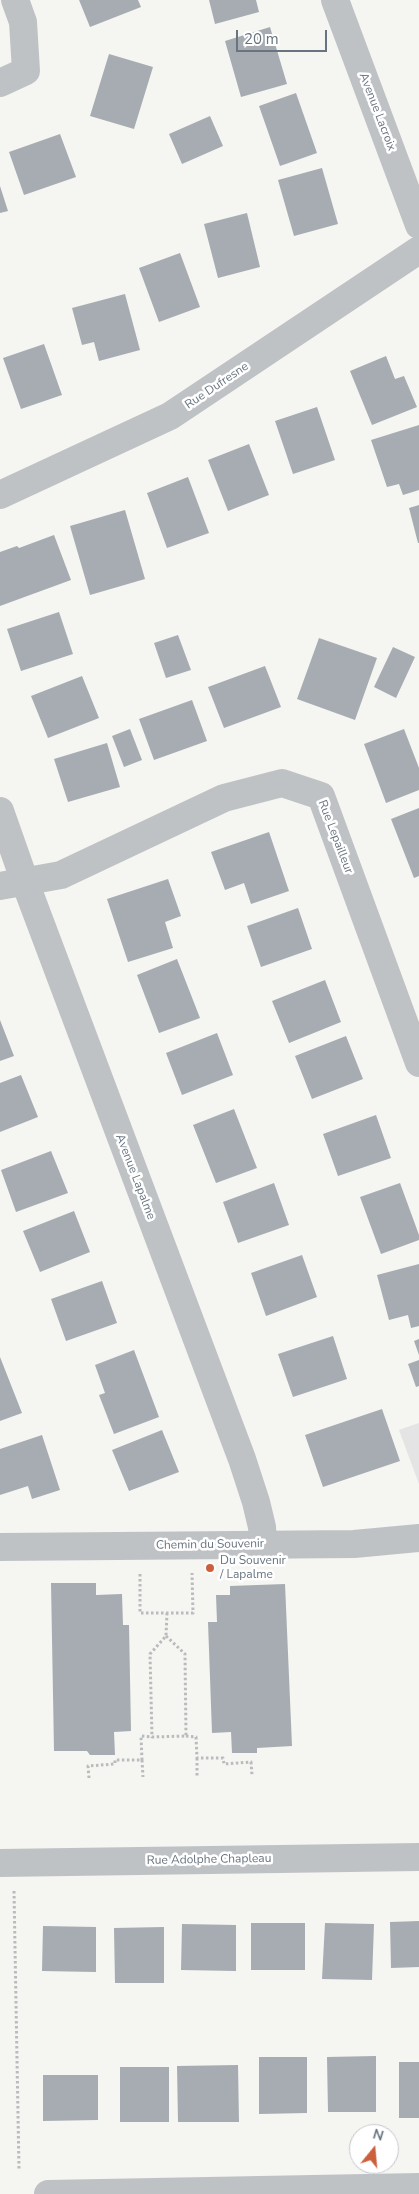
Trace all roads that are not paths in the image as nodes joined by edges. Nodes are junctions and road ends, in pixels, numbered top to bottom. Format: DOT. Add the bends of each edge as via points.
graph roads {
  1 [pos="14,0"];
  2 [pos="335,0"];
  3 [pos="0,83"];
  4 [pos="419,225"];
  5 [pos="419,250"];
  6 [pos="0,495"];
  7 [pos="0,811"];
  8 [pos="12,884"];
  9 [pos="419,1063"];
  10 [pos="419,1538"];
  11 [pos="263,1544"];
  12 [pos="0,1547"];
  13 [pos="419,1857"];
  14 [pos="0,1862"];
  15 [pos="419,2187"];
  16 [pos="48,2194"];
  1 -- 3 [label="street" via="23,22 26,71"];
  2 -- 4 [label="street, Avenue Lacroix"];
  5 -- 6 [label="street, Rue Dufresne" via="170,416"];
  7 -- 8 [label="street, Avenue Lapalme"];
  8 -- 9 [label="street, Rue Lepailleur" via="61,875 224,798 282,783 321,796"];
  8 -- 11 [label="street, Avenue Lapalme" via="242,1459 256,1502"];
  10 -- 11 [label="street, Chemin du Souvenir" via="354,1544"];
  11 -- 12 [label="street, Chemin du Souvenir"];
  13 -- 14 [label="street, Rue Adolphe Chapleau"];
  15 -- 16 [label="street"];
}
